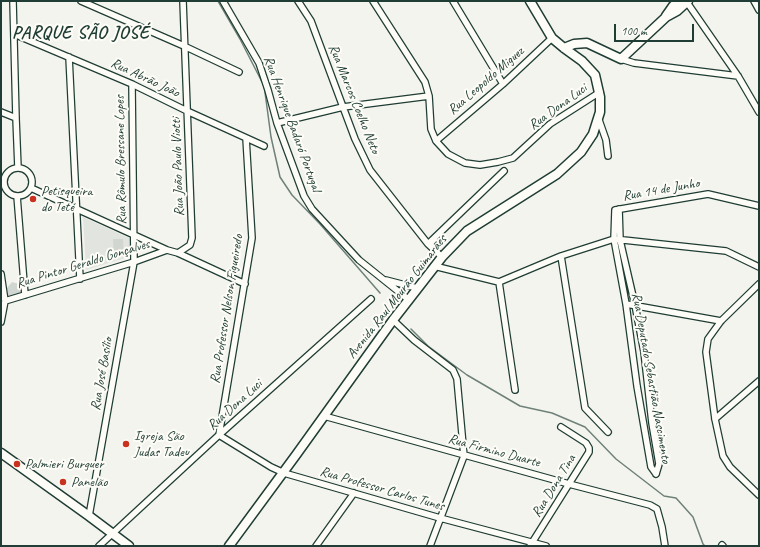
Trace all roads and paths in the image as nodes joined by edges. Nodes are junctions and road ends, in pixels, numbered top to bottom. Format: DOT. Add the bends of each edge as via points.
graph roads {
  1 [pos="13,1"];
  2 [pos="81,1"];
  3 [pos="183,1"];
  4 [pos="223,1"];
  5 [pos="298,1"];
  6 [pos="373,1"];
  7 [pos="453,1"];
  8 [pos="530,1"];
  9 [pos="678,1"];
  10 [pos="687,1"];
  11 [pos="754,1"];
  12 [pos="759,8"];
  13 [pos="666,17"];
  14 [pos="14,34"];
  15 [pos="552,38"];
  16 [pos="184,46"];
  17 [pos="564,48"];
  18 [pos="69,57"];
  19 [pos="621,59"];
  20 [pos="239,72"];
  21 [pos="738,76"];
  22 [pos="132,84"];
  23 [pos="503,84"];
  24 [pos="600,92"];
  25 [pos="429,96"];
  26 [pos="343,107"];
  27 [pos="187,111"];
  28 [pos="1,112"];
  29 [pos="759,112"];
  30 [pos="16,118"];
  31 [pos="599,120"];
  32 [pos="277,123"];
  33 [pos="246,138"];
  34 [pos="436,141"];
  35 [pos="264,146"];
  36 [pos="608,156"];
  37 [pos="18,168"];
  38 [pos="504,171"];
  39 [pos="3,175"];
  40 [pos="31,188"];
  41 [pos="17,196"];
  42 [pos="759,206"];
  43 [pos="77,210"];
  44 [pos="617,210"];
  45 [pos="135,235"];
  46 [pos="614,239"];
  47 [pos="620,240"];
  48 [pos="428,244"];
  49 [pos="167,250"];
  50 [pos="178,253"];
  51 [pos="561,256"];
  52 [pos="442,257"];
  53 [pos="134,262"];
  54 [pos="434,266"];
  55 [pos="759,267"];
  56 [pos="1,274"];
  57 [pos="80,279"];
  58 [pos="384,280"];
  59 [pos="499,282"];
  60 [pos="244,284"];
  61 [pos="759,284"];
  62 [pos="417,288"];
  63 [pos="25,295"];
  64 [pos="371,299"];
  65 [pos="409,300"];
  66 [pos="5,301"];
  67 [pos="626,304"];
  68 [pos="635,305"];
  69 [pos="393,320"];
  70 [pos="721,321"];
  71 [pos="1,322"];
  72 [pos="759,382"];
  73 [pos="516,390"];
  74 [pos="324,416"];
  75 [pos="715,418"];
  76 [pos="561,427"];
  77 [pos="608,432"];
  78 [pos="219,435"];
  79 [pos="1,453"];
  80 [pos="464,456"];
  81 [pos="284,472"];
  82 [pos="569,484"];
  83 [pos="354,493"];
  84 [pos="759,495"];
  85 [pos="89,516"];
  86 [pos="440,518"];
  87 [pos="113,534"];
  88 [pos="532,544"];
  89 [pos="99,546"];
  90 [pos="129,546"];
  91 [pos="229,546"];
  92 [pos="316,546"];
  93 [pos="430,546"];
  94 [pos="546,546"];
  95 [pos="666,546"];
  1 -- 14 [label="street"];
  2 -- 16 [label="street"];
  3 -- 16 [label="street, Rua João Paulo Viotti"];
  4 -- 32 [label="street, Rua Henrique Badaró Portugal" via="258,63"];
  5 -- 26 [label="street, Rua Marcos Coelho Neto" via="311,21"];
  6 -- 25 [label="street" via="424,82"];
  7 -- 23 [label="street"];
  8 -- 15 [label="street, Avenida Raul Mourão Guimarães"];
  9 -- 13 [label="street"];
  10 -- 13 [label="street"];
  10 -- 21 [label="street"];
  11 -- 12 [label="street"];
  13 -- 19 [label="street"];
  14 -- 18 [label="street, Rua Abrão João"];
  14 -- 30 [label="street"];
  15 -- 17 [label="street, Avenida Raul Mourão Guimarães"];
  15 -- 23 [label="street, Rua Leopoldo Miguez"];
  16 -- 20 [label="street"];
  16 -- 27 [label="street, Rua João Paulo Viotti"];
  17 -- 19 [label="street" via="587,43"];
  17 -- 24 [label="street, Avenida Raul Mourão Guimarães" via="595,75"];
  18 -- 22 [label="street, Rua Abrão João"];
  18 -- 43 [label="street"];
  19 -- 21 [label="street" via="634,63"];
  21 -- 29 [label="street"];
  22 -- 27 [label="street, Rua Abrão João"];
  22 -- 45 [label="street, Rua Rômulo Bressane Lopes"];
  23 -- 34 [label="street, Rua Leopoldo Miguez"];
  24 -- 31 [label="street, Avenida Raul Mourão Guimarães"];
  24 -- 34 [label="street, Rua Dona Luci" via="550,124 513,158 480,165 465,163 448,154"];
  25 -- 26 [label="street"];
  25 -- 34 [label="street" via="431,129"];
  26 -- 32 [label="street"];
  26 -- 48 [label="street, Rua Marcos Coelho Neto" via="370,170"];
  27 -- 33 [label="street, Rua Abrão João"];
  27 -- 50 [label="street, Rua João Paulo Viotti" via="192,238 190,245"];
  28 -- 30 [label="street"];
  30 -- 37 [label="street"];
  31 -- 36 [label="street"];
  31 -- 52 [label="street, Avenida Raul Mourão Guimarães" via="581,152 557,174 467,230"];
  32 -- 58 [label="street, Rua Henrique Badaró Portugal" via="298,182 312,209 359,260"];
  33 -- 35 [label="street, Rua Abrão João"];
  33 -- 60 [label="street, Rua Professor Nelson Figueiredo" via="252,238"];
  37 -- 39 [label="street"];
  37 -- 40 [label="street" via="30,174 33,183"];
  38 -- 48 [label="street"];
  39 -- 41 [label="street" via="7,191"];
  40 -- 41 [label="street" via="23,196"];
  40 -- 43 [label="street"];
  41 -- 63 [label="street"];
  42 -- 44 [label="street, Rua 14 de Junho" via="708,194"];
  43 -- 45 [label="street"];
  43 -- 57 [label="street"];
  44 -- 46 [label="street, Rua Deputado Sebastião Nascimento"];
  44 -- 47 [label="street, Rua Deputado Sebastião Nascimento"];
  45 -- 49 [label="street"];
  45 -- 53 [label="street, Rua José Basílio"];
  46 -- 47 [label="street"];
  46 -- 51 [label="street"];
  46 -- 67 [label="street, Rua Deputado Sebastião Nascimento"];
  47 -- 55 [label="street" via="726,251"];
  47 -- 68 [label="street, Rua Deputado Sebastião Nascimento"];
  48 -- 52 [label="street, Rua Marcos Coelho Neto"];
  49 -- 50 [label="street"];
  49 -- 53 [label="street, Rua Pintor Geraldo Gonçalves"];
  50 -- 60 [label="street"];
  51 -- 59 [label="street"];
  51 -- 77 [label="street" via="585,408"];
  52 -- 54 [label="street, Avenida Raul Mourão Guimarães"];
  53 -- 57 [label="street, Rua Pintor Geraldo Gonçalves"];
  53 -- 85 [label="street, Rua José Basílio"];
  54 -- 59 [label="street"];
  54 -- 62 [label="street, Avenida Raul Mourão Guimarães"];
  56 -- 66 [label="street"];
  57 -- 63 [label="street, Rua Pintor Geraldo Gonçalves"];
  58 -- 62 [label="street, Rua Henrique Badaró Portugal"];
  58 -- 65 [label="street, Rua Henrique Badaró Portugal"];
  59 -- 73 [label="street"];
  60 -- 78 [label="street, Rua Professor Nelson Figueiredo"];
  61 -- 70 [label="street"];
  62 -- 65 [label="street, Avenida Raul Mourão Guimarães"];
  63 -- 66 [label="street, Rua Pintor Geraldo Gonçalves"];
  64 -- 78 [label="street, Rua Dona Luci"];
  65 -- 69 [label="street, Avenida Raul Mourão Guimarães"];
  66 -- 71 [label="street"];
  67 -- 68 [label="street"];
  67 -- 68 [label="street, Rua Deputado Sebastião Nascimento" via="651,467 656,474 659,464"];
  68 -- 70 [label="street"];
  69 -- 74 [label="street, Avenida Raul Mourão Guimarães"];
  69 -- 80 [label="street" via="453,370 457,379"];
  70 -- 75 [label="street" via="708,339 706,352"];
  72 -- 75 [label="street"];
  74 -- 80 [label="street, Rua Firmino Duarte"];
  74 -- 81 [label="street, Avenida Raul Mourão Guimarães"];
  75 -- 84 [label="street" via="723,456 730,467"];
  76 -- 82 [label="street, Rua Dona Tina" via="589,448"];
  78 -- 81 [label="street, Rua Professor Carlos Tunes" via="271,467"];
  78 -- 87 [label="street, Rua Dona Luci"];
  79 -- 85 [label="street"];
  80 -- 82 [label="street, Rua Firmino Duarte"];
  80 -- 86 [label="street"];
  81 -- 83 [label="street, Rua Professor Carlos Tunes"];
  81 -- 91 [label="street, Avenida Raul Mourão Guimarães"];
  82 -- 88 [label="street, Rua Dona Tina"];
  82 -- 95 [label="street, Rua Firmino Duarte" via="657,509"];
  83 -- 86 [label="street, Rua Professor Carlos Tunes"];
  83 -- 92 [label="street"];
  85 -- 87 [label="street"];
  86 -- 88 [label="street, Rua Professor Carlos Tunes"];
  86 -- 93 [label="street"];
  87 -- 89 [label="street, Rua Dona Luci"];
  87 -- 90 [label="street"];
  88 -- 94 [label="street, Rua Professor Carlos Tunes"];
}
